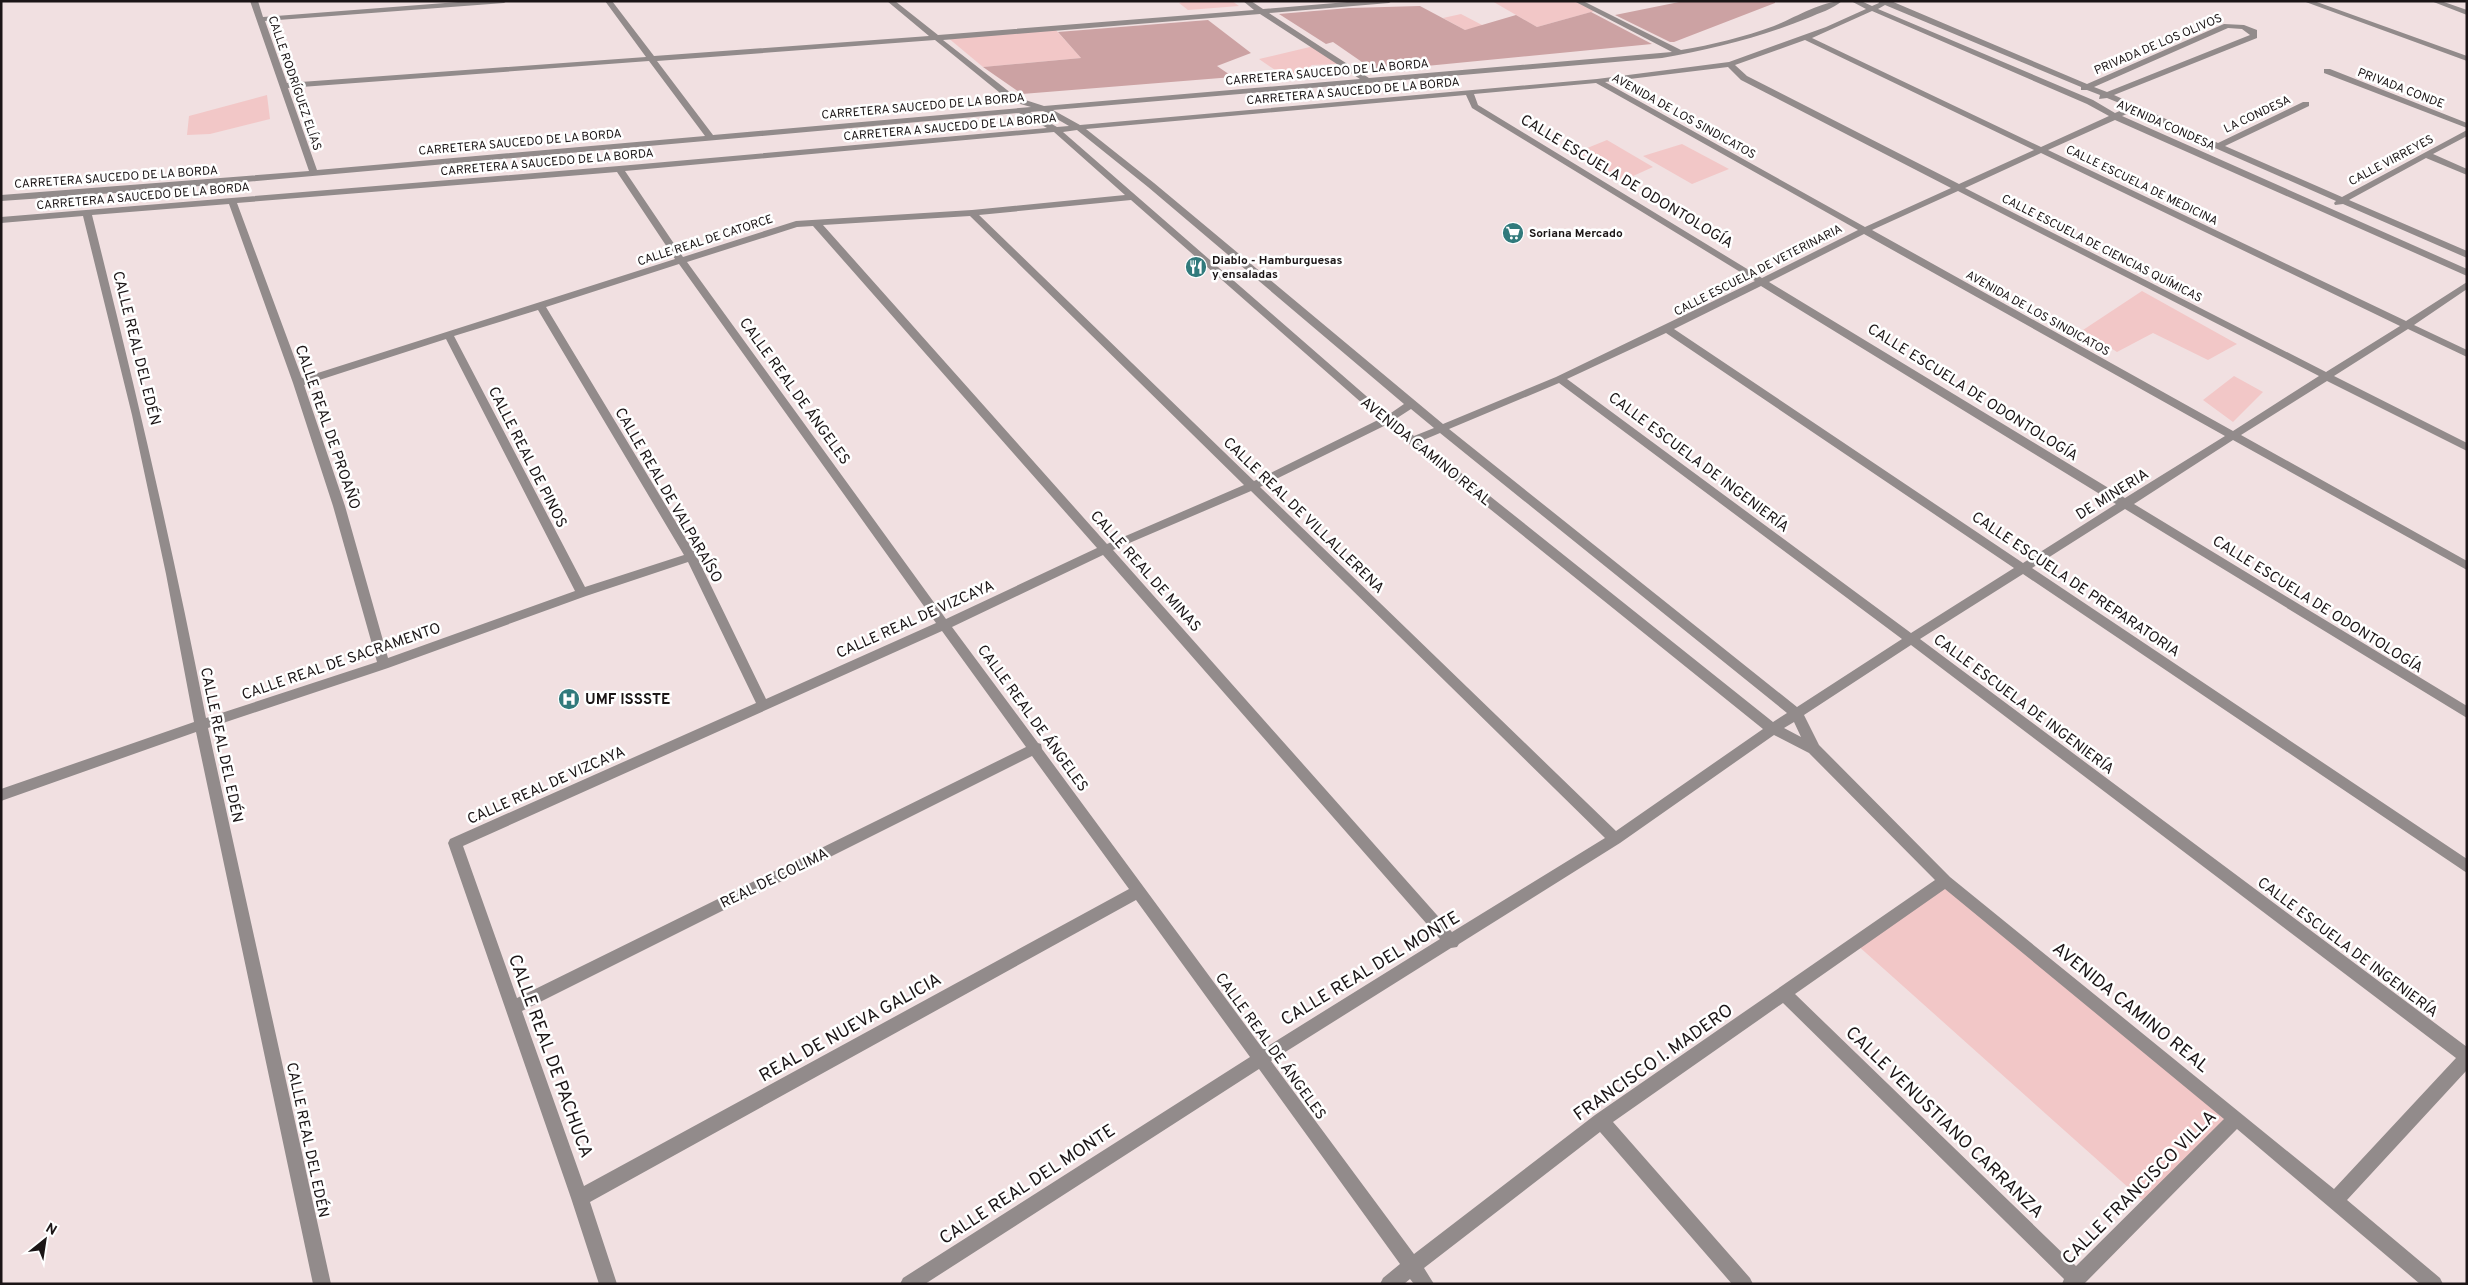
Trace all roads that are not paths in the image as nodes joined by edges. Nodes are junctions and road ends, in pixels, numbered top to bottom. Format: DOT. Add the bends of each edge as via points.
graph roads {
  1 [pos="254,1"];
  2 [pos="504,1"];
  3 [pos="608,1"];
  4 [pos="890,1"];
  5 [pos="1246,1"];
  6 [pos="1389,1"];
  7 [pos="1577,1"];
  8 [pos="1838,1"];
  9 [pos="1854,1"];
  10 [pos="2306,1"];
  11 [pos="2434,1"];
  12 [pos="1885,2"];
  13 [pos="1871,9"];
  14 [pos="1262,12"];
  15 [pos="2467,12"];
  16 [pos="260,19"];
  17 [pos="934,38"];
  18 [pos="1807,38"];
  19 [pos="2177,48"];
  20 [pos="1680,53"];
  21 [pos="652,58"];
  22 [pos="2200,58"];
  23 [pos="2467,60"];
  24 [pos="1730,64"];
  25 [pos="2327,71"];
  26 [pos="2115,75"];
  27 [pos="1368,81"];
  28 [pos="1597,81"];
  29 [pos="2136,84"];
  30 [pos="285,86"];
  31 [pos="2087,87"];
  32 [pos="1469,92"];
  33 [pos="2070,93"];
  34 [pos="2107,96"];
  35 [pos="1013,99"];
  36 [pos="2090,102"];
  37 [pos="2306,104"];
  38 [pos="1044,108"];
  39 [pos="2136,108"];
  40 [pos="1020,110"];
  41 [pos="2114,116"];
  42 [pos="2467,126"];
  43 [pos="1078,128"];
  44 [pos="1056,130"];
  45 [pos="2467,132"];
  46 [pos="710,138"];
  47 [pos="2218,146"];
  48 [pos="2042,151"];
  49 [pos="2427,156"];
  50 [pos="619,169"];
  51 [pos="2467,172"];
  52 [pos="314,173"];
  53 [pos="1958,189"];
  54 [pos="1134,197"];
  55 [pos="1,198"];
  56 [pos="2342,200"];
  57 [pos="232,201"];
  58 [pos="2328,211"];
  59 [pos="87,213"];
  60 [pos="972,213"];
  61 [pos="1,220"];
  62 [pos="816,223"];
  63 [pos="1865,230"];
  64 [pos="2467,254"];
  65 [pos="681,260"];
  66 [pos="2467,273"];
  67 [pos="1762,281"];
  68 [pos="2467,285"];
  69 [pos="540,305"];
  70 [pos="2406,326"];
  71 [pos="1667,329"];
  72 [pos="448,334"];
  73 [pos="2467,354"];
  74 [pos="2325,376"];
  75 [pos="1560,378"];
  76 [pos="298,382"];
  77 [pos="1411,404"];
  78 [pos="1387,420"];
  79 [pos="1442,428"];
  80 [pos="2233,436"];
  81 [pos="1412,441"];
  82 [pos="2467,448"];
  83 [pos="1252,486"];
  84 [pos="2124,503"];
  85 [pos="1105,549"];
  86 [pos="691,557"];
  87 [pos="2467,566"];
  88 [pos="2023,569"];
  89 [pos="582,593"];
  90 [pos="944,625"];
  91 [pos="1911,639"];
  92 [pos="384,665"];
  93 [pos="763,705"];
  94 [pos="2467,713"];
  95 [pos="1797,714"];
  96 [pos="200,725"];
  97 [pos="1773,729"];
  98 [pos="1036,748"];
  99 [pos="1814,748"];
  100 [pos="1,795"];
  101 [pos="1615,839"];
  102 [pos="455,843"];
  103 [pos="2467,867"];
  104 [pos="1945,881"];
  105 [pos="1139,891"];
  106 [pos="1452,942"];
  107 [pos="1785,995"];
  108 [pos="513,1008"];
  109 [pos="2467,1057"];
  110 [pos="1260,1059"];
  111 [pos="2236,1118"];
  112 [pos="1601,1120"];
  113 [pos="580,1198"];
  114 [pos="2335,1200"];
  115 [pos="1412,1266"];
  116 [pos="2074,1281"];
  117 [pos="322,1284"];
  118 [pos="608,1284"];
  119 [pos="909,1284"];
  120 [pos="1389,1284"];
  121 [pos="1425,1284"];
  122 [pos="1744,1284"];
  123 [pos="2434,1284"];
  1 -- 16 [label="street, CALLE RODRÍGUEZ ELÍAS"];
  2 -- 16 [label="street"];
  3 -- 21 [label="street"];
  4 -- 17 [label="street"];
  5 -- 14 [label="street"];
  6 -- 14 [label="street"];
  7 -- 20 [label="street"];
  8 -- 20 [label="street, CARRETERA SAUCEDO DE LA BORDA" via="1749,37 1709,49"];
  9 -- 13 [label="street, AVENIDA CONDESA"];
  10 -- 23 [label="street"];
  11 -- 15 [label="street"];
  12 -- 13 [label="street, CARRETERA A SAUCEDO DE LA BORDA"];
  12 -- 31 [label="street, AVENIDA CONDESA"];
  13 -- 18 [label="street, CARRETERA A SAUCEDO DE LA BORDA"];
  13 -- 33 [label="street, AVENIDA CONDESA"];
  14 -- 17 [label="street"];
  14 -- 27 [label="street"];
  16 -- 30 [label="street, CALLE RODRÍGUEZ ELÍAS"];
  17 -- 21 [label="street"];
  17 -- 35 [label="street"];
  18 -- 24 [label="street, CARRETERA A SAUCEDO DE LA BORDA"];
  18 -- 48 [label="street, CALLE ESCUELA DE MEDICINA"];
  19 -- 22 [label="street"];
  19 -- 22 [label="street, PRIVADA DE LOS OLIVOS" via="2227,26 2244,27 2254,32 2254,36"];
  19 -- 26 [label="street, PRIVADA DE LOS OLIVOS"];
  20 -- 27 [label="street, CARRETERA SAUCEDO DE LA BORDA"];
  21 -- 30 [label="street"];
  21 -- 46 [label="street"];
  22 -- 29 [label="street, PRIVADA DE LOS OLIVOS"];
  24 -- 28 [label="street, CARRETERA A SAUCEDO DE LA BORDA"];
  24 -- 53 [label="street, CALLE ESCUELA DE CIENCIAS QUÍMICAS" via="1744,78"];
  25 -- 42 [label="street, PRIVADA CONDE"];
  26 -- 29 [label="street"];
  26 -- 31 [label="street, PRIVADA DE LOS OLIVOS"];
  27 -- 38 [label="street, CARRETERA SAUCEDO DE LA BORDA"];
  28 -- 32 [label="street, CARRETERA A SAUCEDO DE LA BORDA"];
  28 -- 63 [label="street, AVENIDA DE LOS SINDICATOS"];
  29 -- 34 [label="street, PRIVADA DE LOS OLIVOS"];
  30 -- 52 [label="street, CALLE RODRÍGUEZ ELÍAS"];
  31 -- 33 [label="street, PRIVADA DE LOS OLIVOS"];
  31 -- 34 [label="street, AVENIDA CONDESA"];
  32 -- 43 [label="street, CARRETERA A SAUCEDO DE LA BORDA"];
  32 -- 67 [label="street, CALLE ESCUELA DE ODONTOLOGÍA" via="1475,106"];
  33 -- 36 [label="street, AVENIDA CONDESA"];
  34 -- 36 [label="street, PRIVADA DE LOS OLIVOS"];
  34 -- 39 [label="street, AVENIDA CONDESA"];
  35 -- 38 [label="street"];
  35 -- 40 [label="street"];
  36 -- 41 [label="street, AVENIDA CONDESA"];
  37 -- 47 [label="street, LA CONDESA"];
  38 -- 40 [label="street, CARRETERA SAUCEDO DE LA BORDA"];
  38 -- 43 [label="street, AVENIDA CAMINO REAL"];
  39 -- 41 [label="street, CALLE ESCUELA DE VETERINARIA"];
  39 -- 47 [label="street, AVENIDA CONDESA"];
  40 -- 44 [label="street, AVENIDA CAMINO REAL"];
  40 -- 46 [label="street, CARRETERA SAUCEDO DE LA BORDA"];
  41 -- 48 [label="street, CALLE ESCUELA DE VETERINARIA"];
  41 -- 58 [label="street, AVENIDA CONDESA"];
  43 -- 44 [label="street, CARRETERA A SAUCEDO DE LA BORDA"];
  43 -- 77 [label="street, AVENIDA CAMINO REAL"];
  44 -- 50 [label="street, CARRETERA A SAUCEDO DE LA BORDA"];
  44 -- 54 [label="street, AVENIDA CAMINO REAL"];
  45 -- 49 [label="street, CALLE VIRREYES"];
  46 -- 52 [label="street, CARRETERA SAUCEDO DE LA BORDA"];
  47 -- 56 [label="street, AVENIDA CONDESA"];
  48 -- 53 [label="street, CALLE ESCUELA DE VETERINARIA"];
  48 -- 70 [label="street, CALLE ESCUELA DE MEDICINA"];
  49 -- 51 [label="street"];
  49 -- 56 [label="street, CALLE VIRREYES"];
  50 -- 57 [label="street, CARRETERA A SAUCEDO DE LA BORDA"];
  50 -- 65 [label="street, CALLE REAL DE ÁNGELES"];
  52 -- 55 [label="street, CARRETERA SAUCEDO DE LA BORDA"];
  53 -- 63 [label="street, CALLE ESCUELA DE VETERINARIA"];
  53 -- 74 [label="street, CALLE ESCUELA DE CIENCIAS QUÍMICAS"];
  54 -- 60 [label="street, CALLE REAL DE CATORCE"];
  54 -- 78 [label="street, AVENIDA CAMINO REAL"];
  56 -- 58 [label="street, CALLE VIRREYES"];
  56 -- 64 [label="street, AVENIDA CONDESA"];
  57 -- 59 [label="street, CARRETERA A SAUCEDO DE LA BORDA"];
  57 -- 76 [label="street, CALLE REAL DE PROAÑO"];
  58 -- 66 [label="street, AVENIDA CONDESA"];
  59 -- 61 [label="street, CARRETERA A SAUCEDO DE LA BORDA"];
  59 -- 96 [label="street, CALLE REAL DEL EDÉN" via="137,414 172,574"];
  60 -- 62 [label="street, CALLE REAL DE CATORCE"];
  60 -- 83 [label="street, CALLE REAL DE VILLALLERENA"];
  62 -- 65 [label="street, CALLE REAL DE CATORCE" via="796,224"];
  62 -- 85 [label="street, CALLE REAL DE MINAS"];
  63 -- 67 [label="street, CALLE ESCUELA DE VETERINARIA"];
  63 -- 80 [label="street, AVENIDA DE LOS SINDICATOS"];
  65 -- 69 [label="street, CALLE REAL DE CATORCE"];
  65 -- 90 [label="street, CALLE REAL DE ÁNGELES"];
  67 -- 71 [label="street, CALLE ESCUELA DE VETERINARIA"];
  67 -- 84 [label="street, CALLE ESCUELA DE ODONTOLOGÍA"];
  68 -- 70 [label="street, DE MINERIA"];
  69 -- 72 [label="street, CALLE REAL DE CATORCE"];
  69 -- 86 [label="street, CALLE REAL DE VALPARAÍSO"];
  70 -- 73 [label="street, CALLE ESCUELA DE MEDICINA"];
  70 -- 74 [label="street, DE MINERIA"];
  71 -- 75 [label="street, CALLE ESCUELA DE VETERINARIA"];
  71 -- 88 [label="street, CALLE ESCUELA DE PREPARATORIA"];
  72 -- 76 [label="street, CALLE REAL DE CATORCE"];
  72 -- 89 [label="street, CALLE REAL DE PINOS"];
  74 -- 80 [label="street, DE MINERIA"];
  74 -- 82 [label="street, CALLE ESCUELA DE CIENCIAS QUÍMICAS"];
  75 -- 79 [label="street, CALLE ESCUELA DE VETERINARIA"];
  75 -- 91 [label="street, CALLE ESCUELA DE INGENIERÍA"];
  76 -- 92 [label="street, CALLE REAL DE PROAÑO" via="339,506"];
  77 -- 78 [label="street, CALLE REAL DE VIZCAYA"];
  77 -- 79 [label="street, AVENIDA CAMINO REAL"];
  78 -- 81 [label="street, AVENIDA CAMINO REAL"];
  78 -- 83 [label="street, CALLE REAL DE VIZCAYA"];
  79 -- 81 [label="street, CALLE ESCUELA DE VETERINARIA"];
  79 -- 95 [label="street, AVENIDA CAMINO REAL"];
  80 -- 84 [label="street, DE MINERIA"];
  80 -- 87 [label="street, AVENIDA DE LOS SINDICATOS"];
  81 -- 97 [label="street, AVENIDA CAMINO REAL"];
  83 -- 85 [label="street, CALLE REAL DE VIZCAYA"];
  83 -- 101 [label="street, CALLE REAL DE VILLALLERENA"];
  84 -- 88 [label="street, DE MINERIA"];
  84 -- 94 [label="street, CALLE ESCUELA DE ODONTOLOGÍA"];
  85 -- 90 [label="street, CALLE REAL DE VIZCAYA"];
  85 -- 106 [label="street, CALLE REAL DE MINAS"];
  86 -- 89 [label="street, CALLE REAL DE SACRAMENTO"];
  86 -- 93 [label="street, CALLE REAL DE VALPARAÍSO"];
  88 -- 91 [label="street, DE MINERIA"];
  88 -- 103 [label="street, CALLE ESCUELA DE PREPARATORIA"];
  89 -- 92 [label="street, CALLE REAL DE SACRAMENTO"];
  90 -- 93 [label="street, CALLE REAL DE VIZCAYA"];
  90 -- 98 [label="street, CALLE REAL DE ÁNGELES"];
  91 -- 95 [label="street, DE MINERIA"];
  91 -- 109 [label="street, CALLE ESCUELA DE INGENIERÍA"];
  92 -- 96 [label="street, CALLE REAL DE SACRAMENTO"];
  93 -- 102 [label="street, CALLE REAL DE VIZCAYA"];
  95 -- 97 [label="street, DE MINERIA"];
  95 -- 99 [label="street, AVENIDA CAMINO REAL"];
  96 -- 100 [label="street, CALLE REAL DE SACRAMENTO"];
  96 -- 117 [label="street, CALLE REAL DEL EDÉN"];
  97 -- 99 [label="street, AVENIDA CAMINO REAL"];
  97 -- 101 [label="street, CALLE REAL DEL MONTE"];
  98 -- 105 [label="street, CALLE REAL DE ÁNGELES"];
  98 -- 108 [label="street, REAL DE COLIMA"];
  99 -- 104 [label="street, AVENIDA CAMINO REAL"];
  101 -- 106 [label="street, CALLE REAL DEL MONTE"];
  102 -- 108 [label="street, CALLE REAL DE PACHUCA"];
  104 -- 107 [label="street, FRANCISCO I. MADERO"];
  104 -- 111 [label="street, AVENIDA CAMINO REAL"];
  105 -- 110 [label="street, CALLE REAL DE ÁNGELES"];
  105 -- 113 [label="street, REAL DE NUEVA GALICIA"];
  106 -- 110 [label="street, CALLE REAL DEL MONTE"];
  107 -- 112 [label="street, FRANCISCO I. MADERO"];
  107 -- 116 [label="street, CALLE VENUSTIANO CARRANZA"];
  108 -- 113 [label="street, CALLE REAL DE PACHUCA"];
  109 -- 114 [label="street"];
  110 -- 115 [label="street, CALLE REAL DE ÁNGELES"];
  110 -- 119 [label="street, CALLE REAL DEL MONTE"];
  111 -- 114 [label="street, AVENIDA CAMINO REAL"];
  111 -- 116 [label="street, CALLE FRANCISCO VILLA"];
  112 -- 115 [label="street, FRANCISCO I. MADERO"];
  112 -- 122 [label="street"];
  113 -- 118 [label="street, CALLE REAL DE PACHUCA"];
  114 -- 123 [label="street, AVENIDA CAMINO REAL"];
  115 -- 120 [label="street, FRANCISCO I. MADERO"];
  115 -- 121 [label="street, CALLE REAL DE ÁNGELES"];
}
